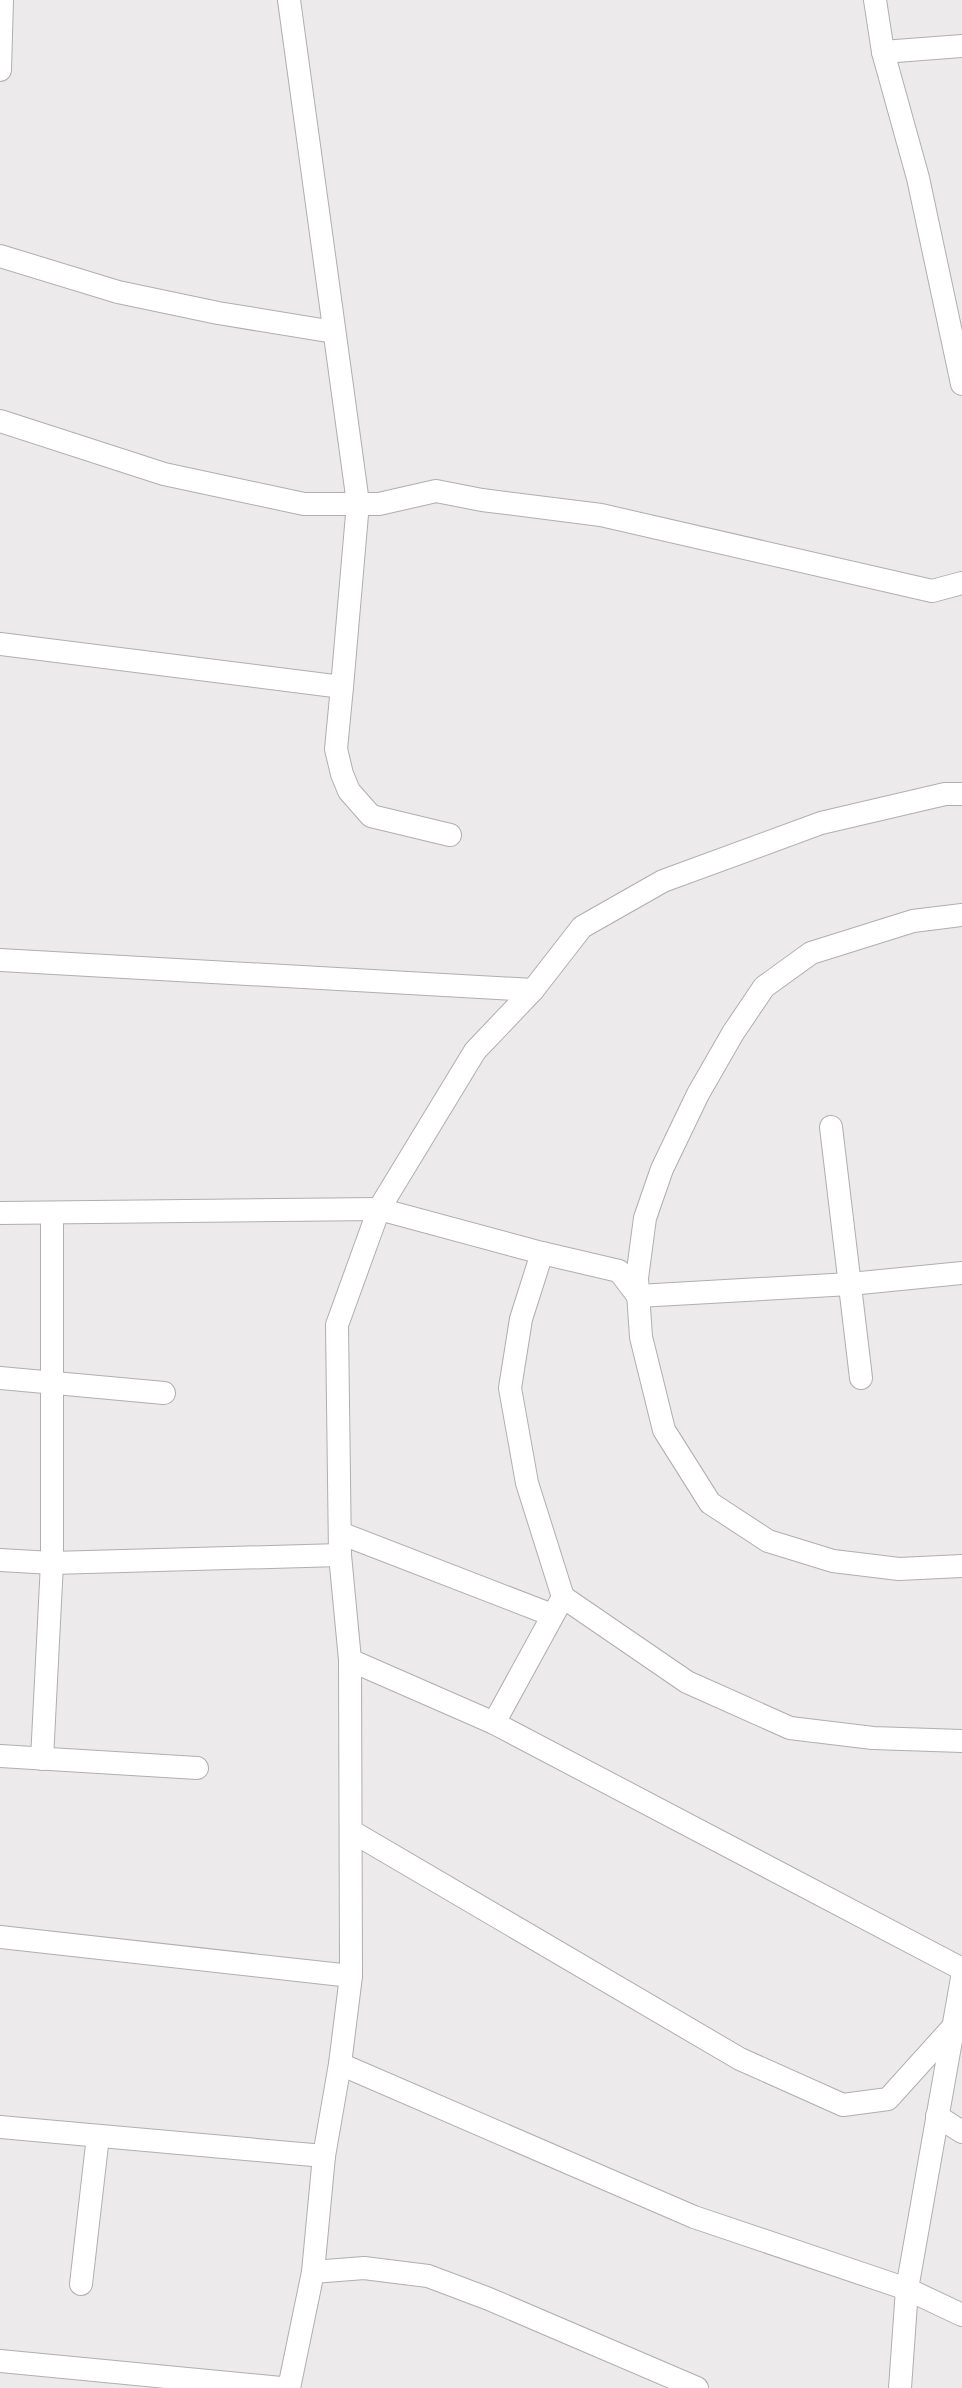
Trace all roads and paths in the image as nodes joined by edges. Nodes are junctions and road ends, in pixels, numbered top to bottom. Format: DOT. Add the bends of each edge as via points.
graph roads {
  1 [pos="2,0"];
  2 [pos="289,0"];
  3 [pos="875,0"];
  4 [pos="962,46"];
  5 [pos="883,52"];
  6 [pos="0,70"];
  7 [pos="0,256"];
  8 [pos="334,332"];
  9 [pos="962,384"];
  10 [pos="0,421"];
  11 [pos="358,503"];
  12 [pos="962,583"];
  13 [pos="0,644"];
  14 [pos="342,687"];
  15 [pos="962,794"];
  16 [pos="450,835"];
  17 [pos="962,915"];
  18 [pos="0,960"];
  19 [pos="533,990"];
  20 [pos="831,1127"];
  21 [pos="379,1209"];
  22 [pos="0,1213"];
  23 [pos="52,1214"];
  24 [pos="542,1253"];
  25 [pos="962,1273"];
  26 [pos="850,1284"];
  27 [pos="638,1296"];
  28 [pos="0,1378"];
  29 [pos="862,1378"];
  30 [pos="51,1382"];
  31 [pos="164,1393"];
  32 [pos="340,1533"];
  33 [pos="340,1555"];
  34 [pos="0,1560"];
  35 [pos="52,1563"];
  36 [pos="962,1566"];
  37 [pos="558,1606"];
  38 [pos="350,1660"];
  39 [pos="494,1723"];
  40 [pos="962,1741"];
  41 [pos="0,1756"];
  42 [pos="42,1760"];
  43 [pos="197,1768"];
  44 [pos="351,1830"];
  45 [pos="0,1937"];
  46 [pos="962,1969"];
  47 [pos="351,1976"];
  48 [pos="962,1978"];
  49 [pos="953,2027"];
  50 [pos="340,2064"];
  51 [pos="937,2116"];
  52 [pos="0,2127"];
  53 [pos="962,2132"];
  54 [pos="98,2136"];
  55 [pos="324,2156"];
  56 [pos="313,2272"];
  57 [pos="81,2284"];
  58 [pos="907,2290"];
  59 [pos="962,2314"];
  60 [pos="0,2361"];
  61 [pos="281,2388"];
  62 [pos="289,2388"];
  63 [pos="697,2388"];
  64 [pos="900,2388"];
  1 -- 6 [label="street"];
  2 -- 8 [label="street"];
  3 -- 5 [label="street"];
  4 -- 5 [label="street"];
  5 -- 9 [label="street" via="918,178"];
  7 -- 8 [label="street" via="118,292 218,313"];
  8 -- 11 [label="street"];
  10 -- 11 [label="street" via="164,474 304,504"];
  11 -- 12 [label="street" via="379,504 436,490 482,500 601,515 932,591"];
  11 -- 14 [label="street"];
  13 -- 14 [label="street"];
  14 -- 16 [label="street" via="336,749 349,791 371,816"];
  15 -- 19 [label="street" via="945,794 821,823 662,881 582,927"];
  17 -- 27 [label="street" via="913,921 811,953 764,987 733,1033 702,1088 662,1168 646,1218 637,1278"];
  18 -- 19 [label="street"];
  19 -- 21 [label="street" via="475,1051"];
  20 -- 26 [label="street"];
  21 -- 23 [label="street"];
  21 -- 24 [label="street"];
  21 -- 32 [label="street" via="337,1325"];
  22 -- 23 [label="street"];
  23 -- 30 [label="street"];
  24 -- 27 [label="street" via="619,1271"];
  24 -- 37 [label="street" via="521,1319 510,1388 527,1482"];
  25 -- 26 [label="street"];
  26 -- 27 [label="street"];
  26 -- 29 [label="street"];
  27 -- 36 [label="street" via="641,1337 664,1430 710,1503 768,1541 833,1561 899,1569"];
  28 -- 30 [label="street"];
  30 -- 31 [label="street"];
  30 -- 35 [label="street"];
  32 -- 33 [label="street"];
  32 -- 37 [label="street"];
  33 -- 35 [label="street"];
  33 -- 38 [label="street"];
  34 -- 35 [label="street"];
  35 -- 42 [label="street"];
  37 -- 39 [label="street"];
  37 -- 40 [label="street" via="688,1682 790,1728 873,1738"];
  38 -- 39 [label="street"];
  38 -- 44 [label="street"];
  39 -- 46 [label="street"];
  41 -- 42 [label="street"];
  42 -- 43 [label="street"];
  44 -- 47 [label="street"];
  44 -- 49 [label="street" via="740,2058 843,2105 888,2099"];
  45 -- 47 [label="street"];
  47 -- 50 [label="street"];
  48 -- 49 [label="street"];
  49 -- 51 [label="street"];
  50 -- 55 [label="street"];
  50 -- 58 [label="street" via="694,2217"];
  51 -- 53 [label="street"];
  51 -- 58 [label="street"];
  52 -- 54 [label="street"];
  54 -- 55 [label="street"];
  54 -- 57 [label="street"];
  55 -- 56 [label="street"];
  56 -- 62 [label="street"];
  56 -- 63 [label="street" via="364,2268 428,2276 489,2299"];
  58 -- 59 [label="street"];
  58 -- 64 [label="street"];
  60 -- 61 [label="street"];
}
